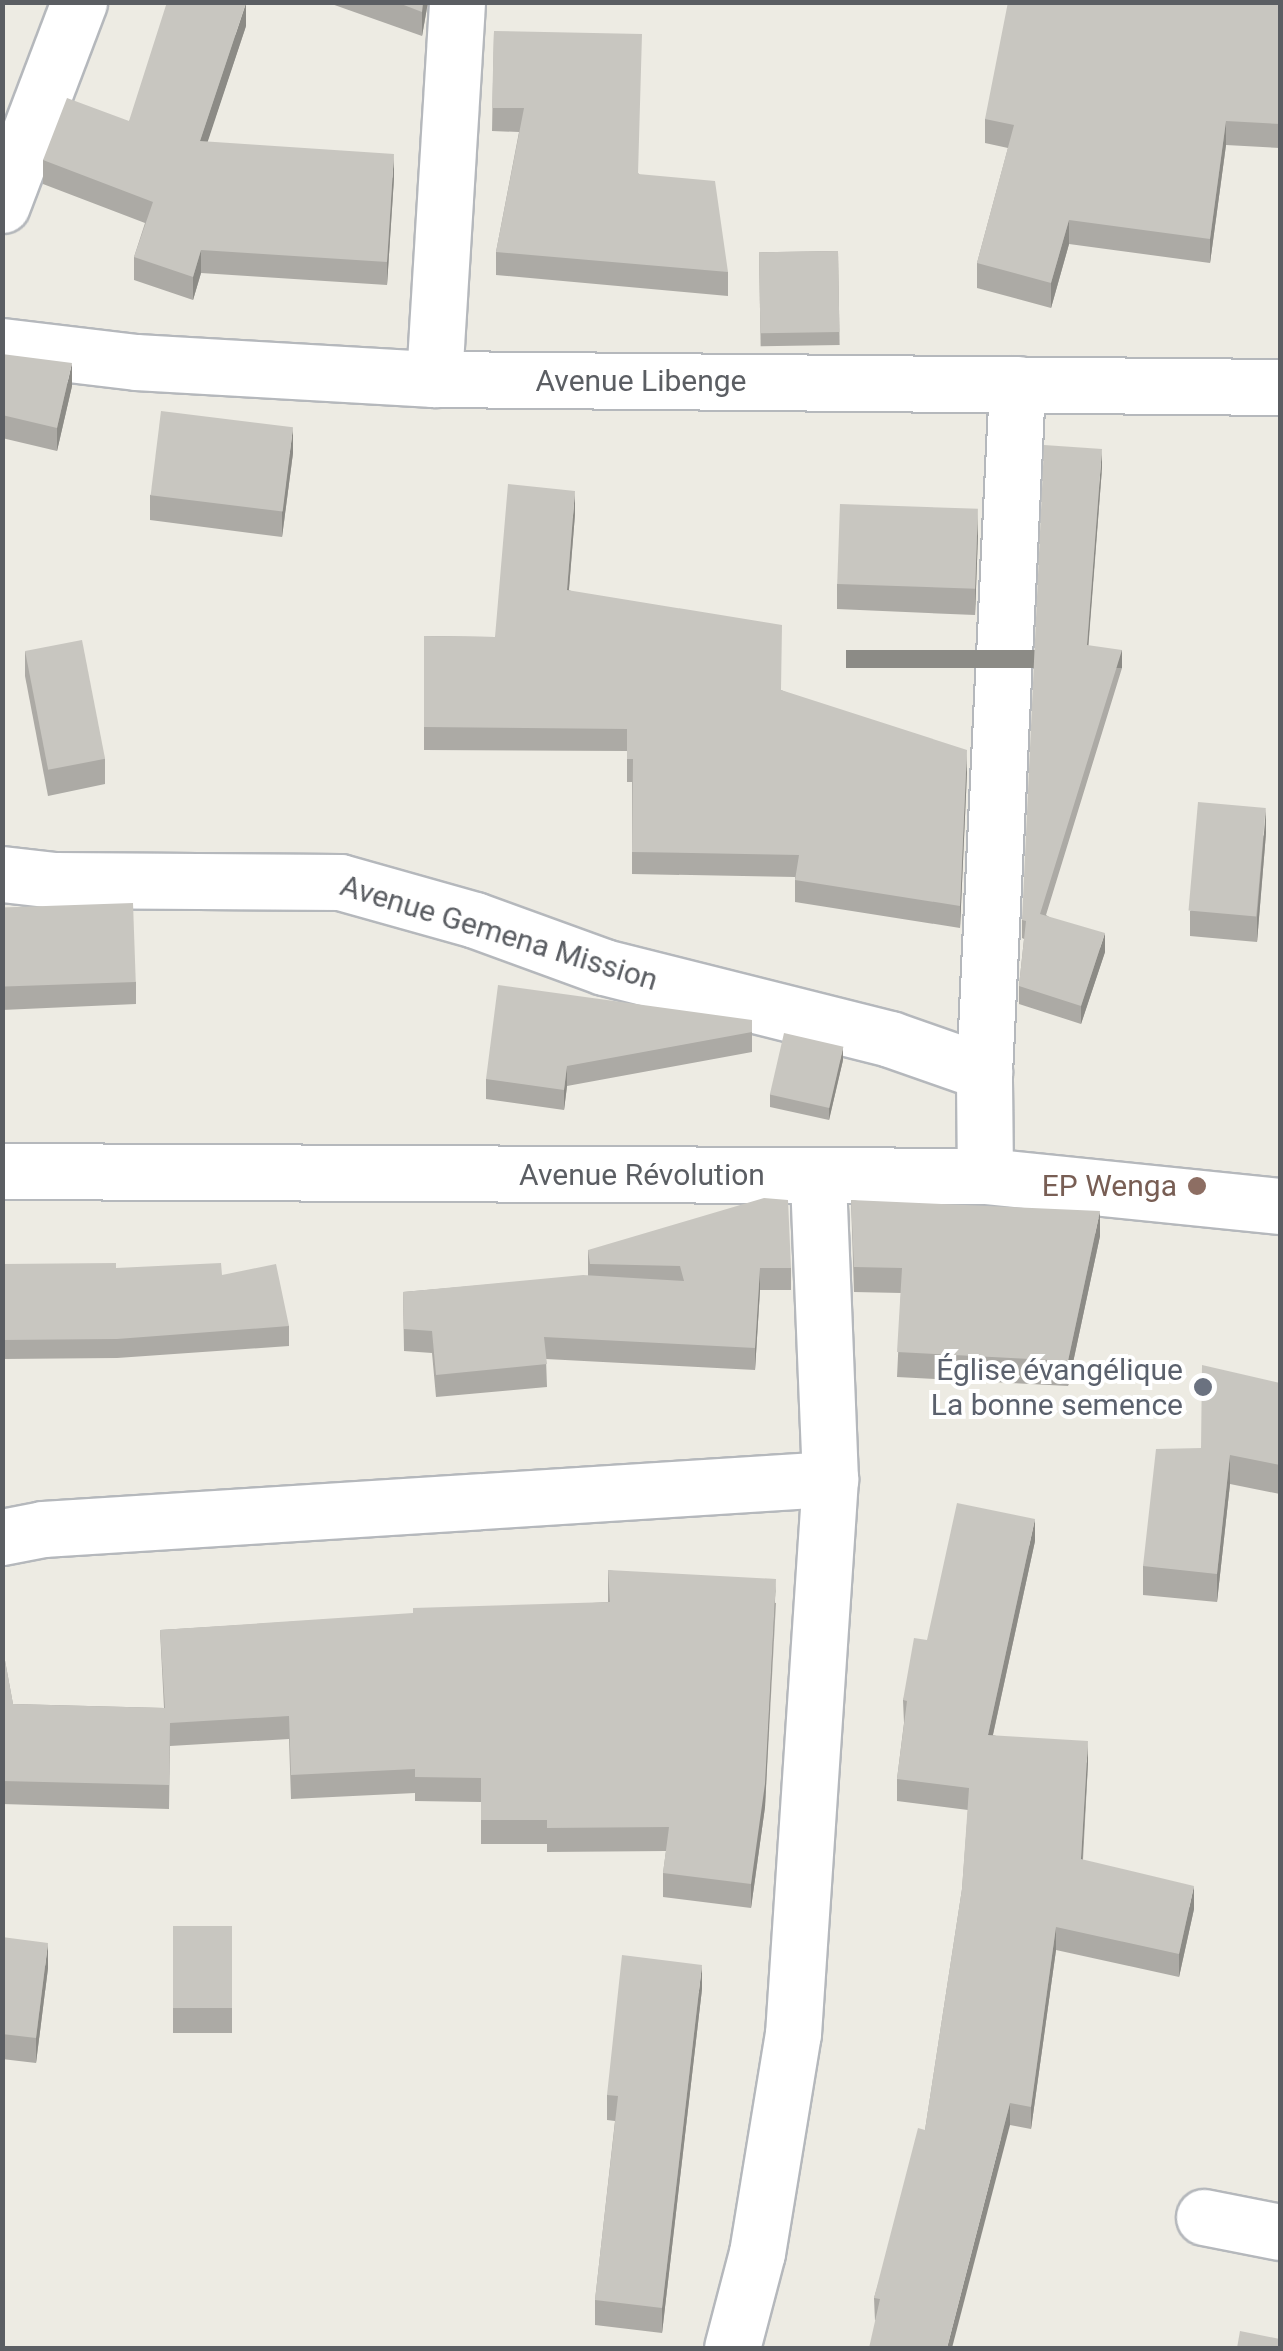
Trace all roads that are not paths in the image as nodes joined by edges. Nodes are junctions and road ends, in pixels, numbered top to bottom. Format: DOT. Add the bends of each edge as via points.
graph roads {
  1 [pos="79,2"];
  2 [pos="457,2"];
  3 [pos="2,205"];
  4 [pos="2,346"];
  5 [pos="434,379"];
  6 [pos="1017,384"];
  7 [pos="1280,387"];
  8 [pos="2,874"];
  9 [pos="984,1072"];
  10 [pos="2,1171"];
  11 [pos="818,1176"];
  12 [pos="985,1176"];
  13 [pos="1280,1206"];
  14 [pos="830,1478"];
  15 [pos="2,1537"];
  16 [pos="1204,2217"];
  17 [pos="1280,2232"];
  18 [pos="732,2348"];
  1 -- 3 [label="street"];
  2 -- 5 [label="street"];
  4 -- 5 [label="street, Avenue Libenge" via="136,362"];
  5 -- 6 [label="street, Avenue Libenge"];
  6 -- 7 [label="street, Avenue Libenge"];
  6 -- 9 [label="street"];
  8 -- 9 [label="street, Avenue Gemena Mission" via="340,882 475,920 604,967 890,1040"];
  9 -- 12 [label="street"];
  10 -- 11 [label="street, Avenue Révolution"];
  11 -- 12 [label="street, Avenue Révolution"];
  11 -- 14 [label="street"];
  12 -- 13 [label="street, Avenue Révolution"];
  14 -- 15 [label="street"];
  14 -- 18 [label="street" via="794,2034 756,2253"];
  16 -- 17 [label="street"];
}
